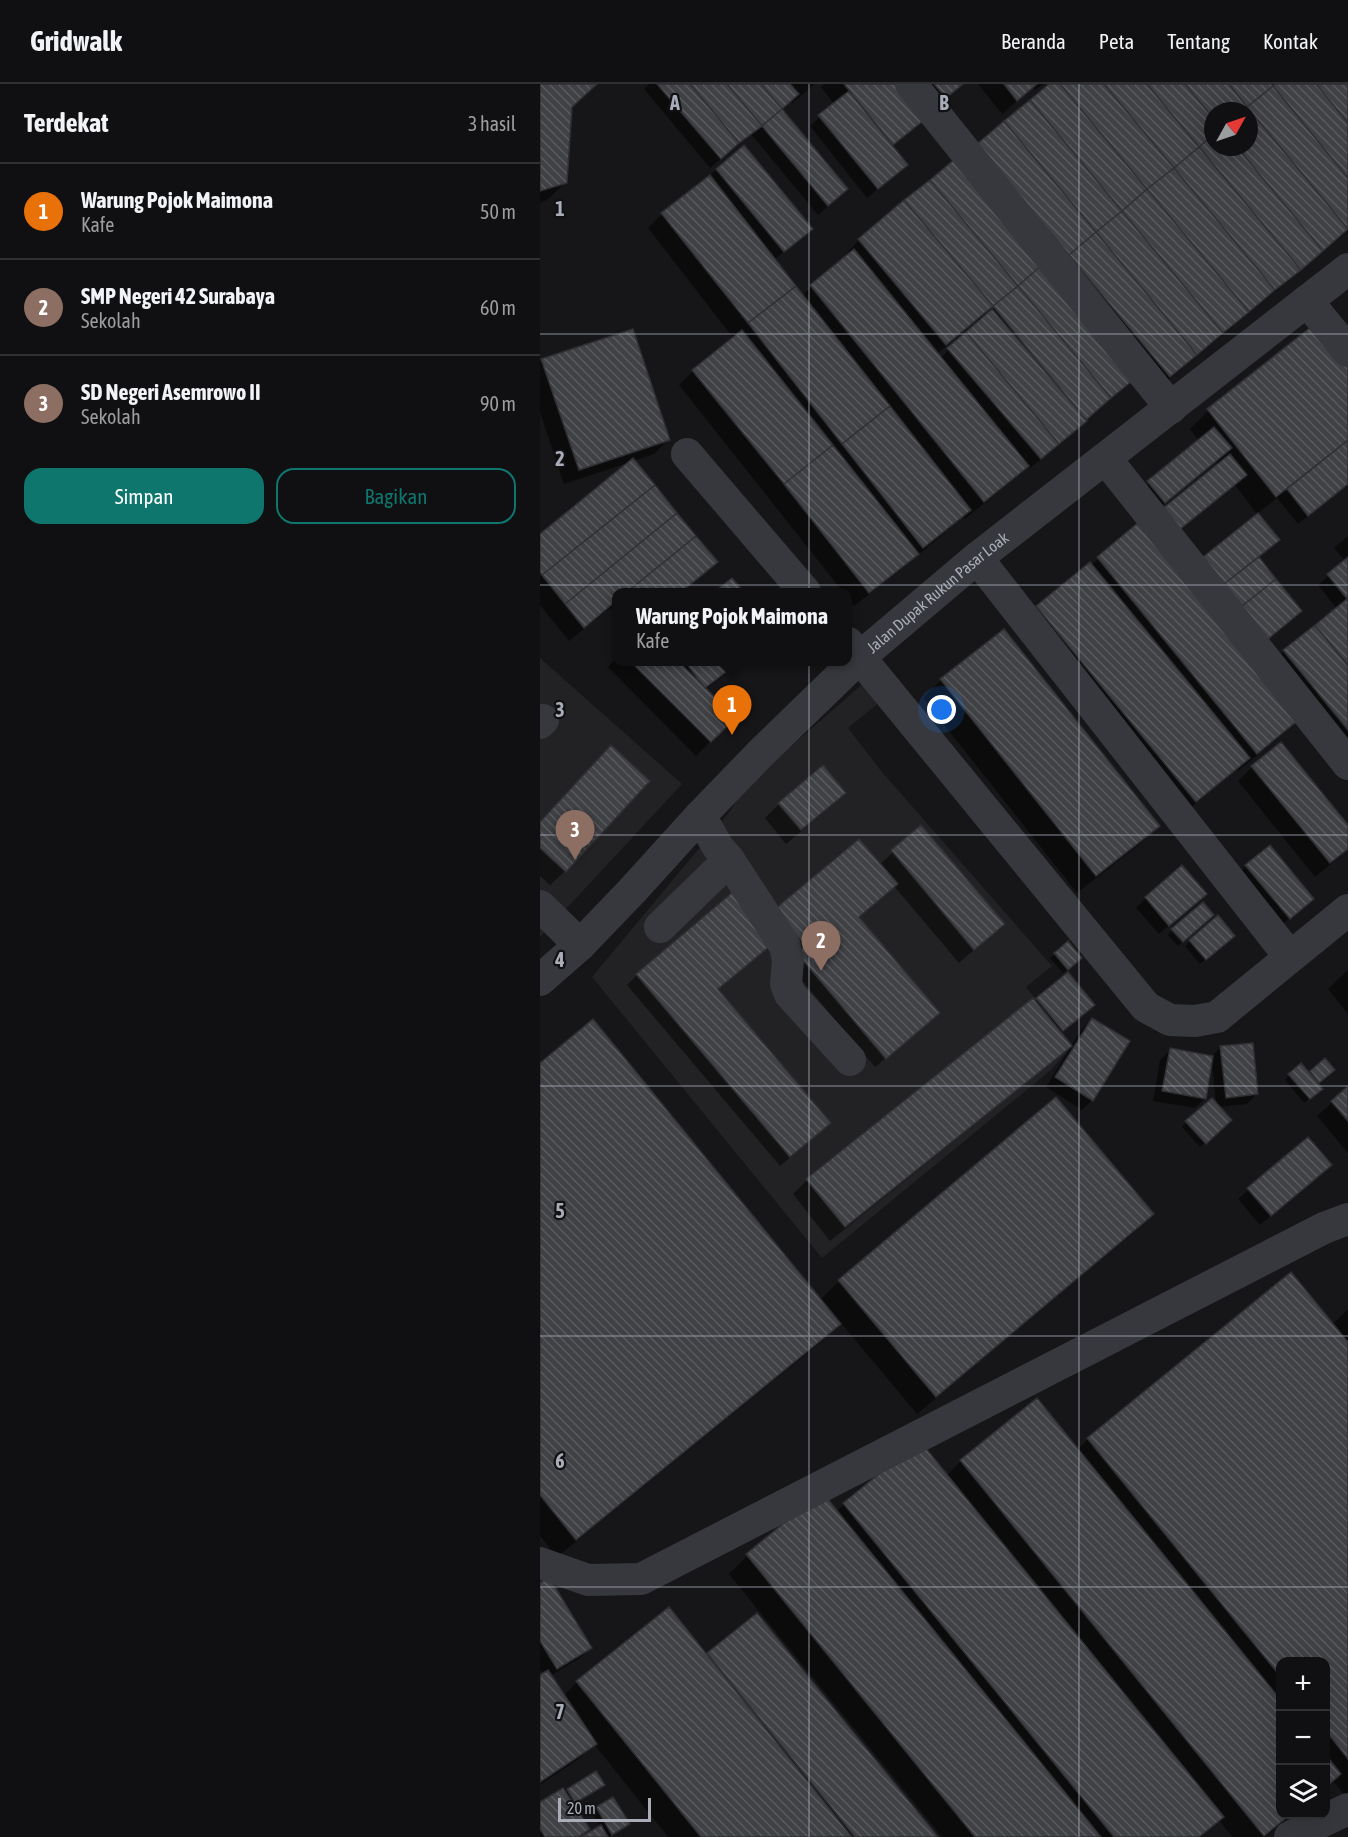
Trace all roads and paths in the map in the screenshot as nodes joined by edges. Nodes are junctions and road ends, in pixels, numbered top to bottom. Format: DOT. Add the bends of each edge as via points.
graph roads {
  1 [pos="911,84"];
  2 [pos="1348,269"];
  3 [pos="1307,301"];
  4 [pos="1348,351"];
  5 [pos="1172,408"];
  6 [pos="687,454"];
  7 [pos="1106,459"];
  8 [pos="977,558"];
  9 [pos="802,588"];
  10 [pos="854,650"];
  11 [pos="840,666"];
  12 [pos="1348,764"];
  13 [pos="700,816"];
  14 [pos="729,860"];
  15 [pos="540,906"];
  16 [pos="1348,910"];
  17 [pos="660,927"];
  18 [pos="580,945"];
  19 [pos="1290,957"];
  20 [pos="540,980"];
  21 [pos="850,1060"];
  22 [pos="1348,1220"];
  23 [pos="540,1563"];
  24 [pos="1348,1809"];
  25 [pos="1290,1837"];
  1 -- 5 [label="lane"];
  2 -- 3 [label="lane, Jalan Dupak Rukun Pasar Loak"];
  3 -- 4 [label="lane"];
  3 -- 5 [label="lane, Jalan Dupak Rukun Pasar Loak"];
  5 -- 7 [label="lane, Jalan Dupak Rukun Pasar Loak"];
  6 -- 9 [label="lane"];
  7 -- 8 [label="lane, Jalan Dupak Rukun Pasar Loak"];
  7 -- 12 [label="lane"];
  8 -- 10 [label="lane, Jalan Dupak Rukun Pasar Loak"];
  8 -- 19 [label="lane"];
  10 -- 19 [label="lane" via="1146,1008 1170,1020 1217,1017"];
  11 -- 13 [label="lane, Jalan Dupak Rukun Pasar Loak"];
  13 -- 14 [label="lane"];
  13 -- 18 [label="lane, Jalan Dupak Rukun Pasar Loak"];
  14 -- 17 [label="lane"];
  14 -- 21 [label="lane" via="785,946 790,994"];
  15 -- 18 [label="lane"];
  16 -- 19 [label="lane"];
  18 -- 20 [label="lane, Jalan Dupak Rukun Pasar Loak"];
  22 -- 23 [label="lane" via="641,1579 588,1580"];
  24 -- 25 [label="lane"];
}
